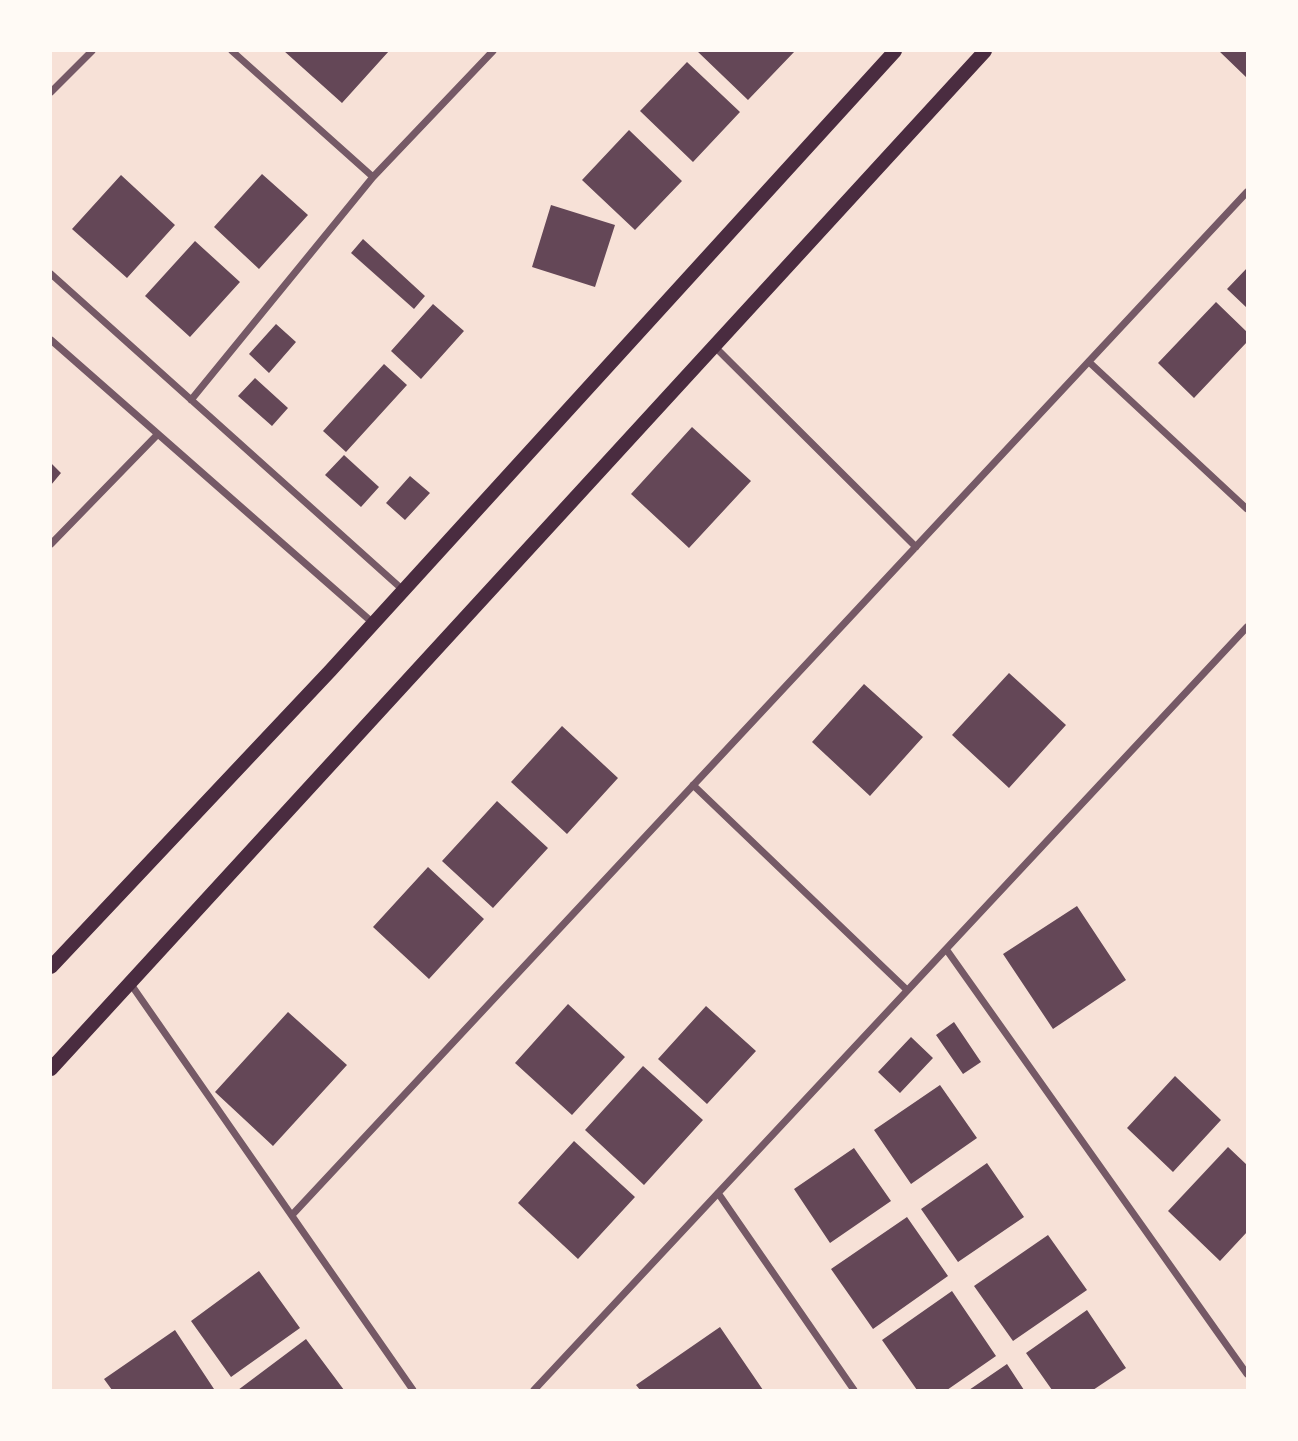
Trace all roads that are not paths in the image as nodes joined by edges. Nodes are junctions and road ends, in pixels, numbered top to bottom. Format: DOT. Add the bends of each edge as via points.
graph roads {
  1 [pos="92,51"];
  2 [pos="232,51"];
  3 [pos="493,51"];
  4 [pos="895,51"];
  5 [pos="985,51"];
  6 [pos="51,92"];
  7 [pos="373,177"];
  8 [pos="1247,192"];
  9 [pos="51,274"];
  10 [pos="51,340"];
  11 [pos="714,346"];
  12 [pos="1089,362"];
  13 [pos="191,400"];
  14 [pos="157,435"];
  15 [pos="1247,509"];
  16 [pos="51,544"];
  17 [pos="916,547"];
  18 [pos="403,591"];
  19 [pos="373,623"];
  20 [pos="1247,626"];
  21 [pos="693,785"];
  22 [pos="946,949"];
  23 [pos="51,967"];
  24 [pos="130,983"];
  25 [pos="907,990"];
  26 [pos="51,1069"];
  27 [pos="718,1193"];
  28 [pos="292,1215"];
  29 [pos="1247,1374"];
  30 [pos="413,1390"];
  31 [pos="534,1390"];
  32 [pos="854,1390"];
  1 -- 6 [label="street"];
  2 -- 7 [label="street"];
  3 -- 7 [label="street"];
  4 -- 18 [label="main road"];
  5 -- 11 [label="main road"];
  7 -- 13 [label="street"];
  8 -- 12 [label="street"];
  9 -- 13 [label="street"];
  10 -- 14 [label="street"];
  11 -- 17 [label="street"];
  11 -- 24 [label="main road"];
  12 -- 15 [label="street"];
  12 -- 17 [label="street"];
  13 -- 18 [label="street"];
  14 -- 16 [label="street"];
  14 -- 19 [label="street"];
  17 -- 21 [label="street"];
  18 -- 19 [label="main road"];
  19 -- 23 [label="main road"];
  20 -- 22 [label="street"];
  21 -- 25 [label="street"];
  21 -- 28 [label="street"];
  22 -- 25 [label="street"];
  22 -- 29 [label="street"];
  24 -- 26 [label="main road"];
  24 -- 28 [label="street"];
  25 -- 27 [label="street"];
  27 -- 31 [label="street"];
  27 -- 32 [label="street"];
  28 -- 30 [label="street"];
}
